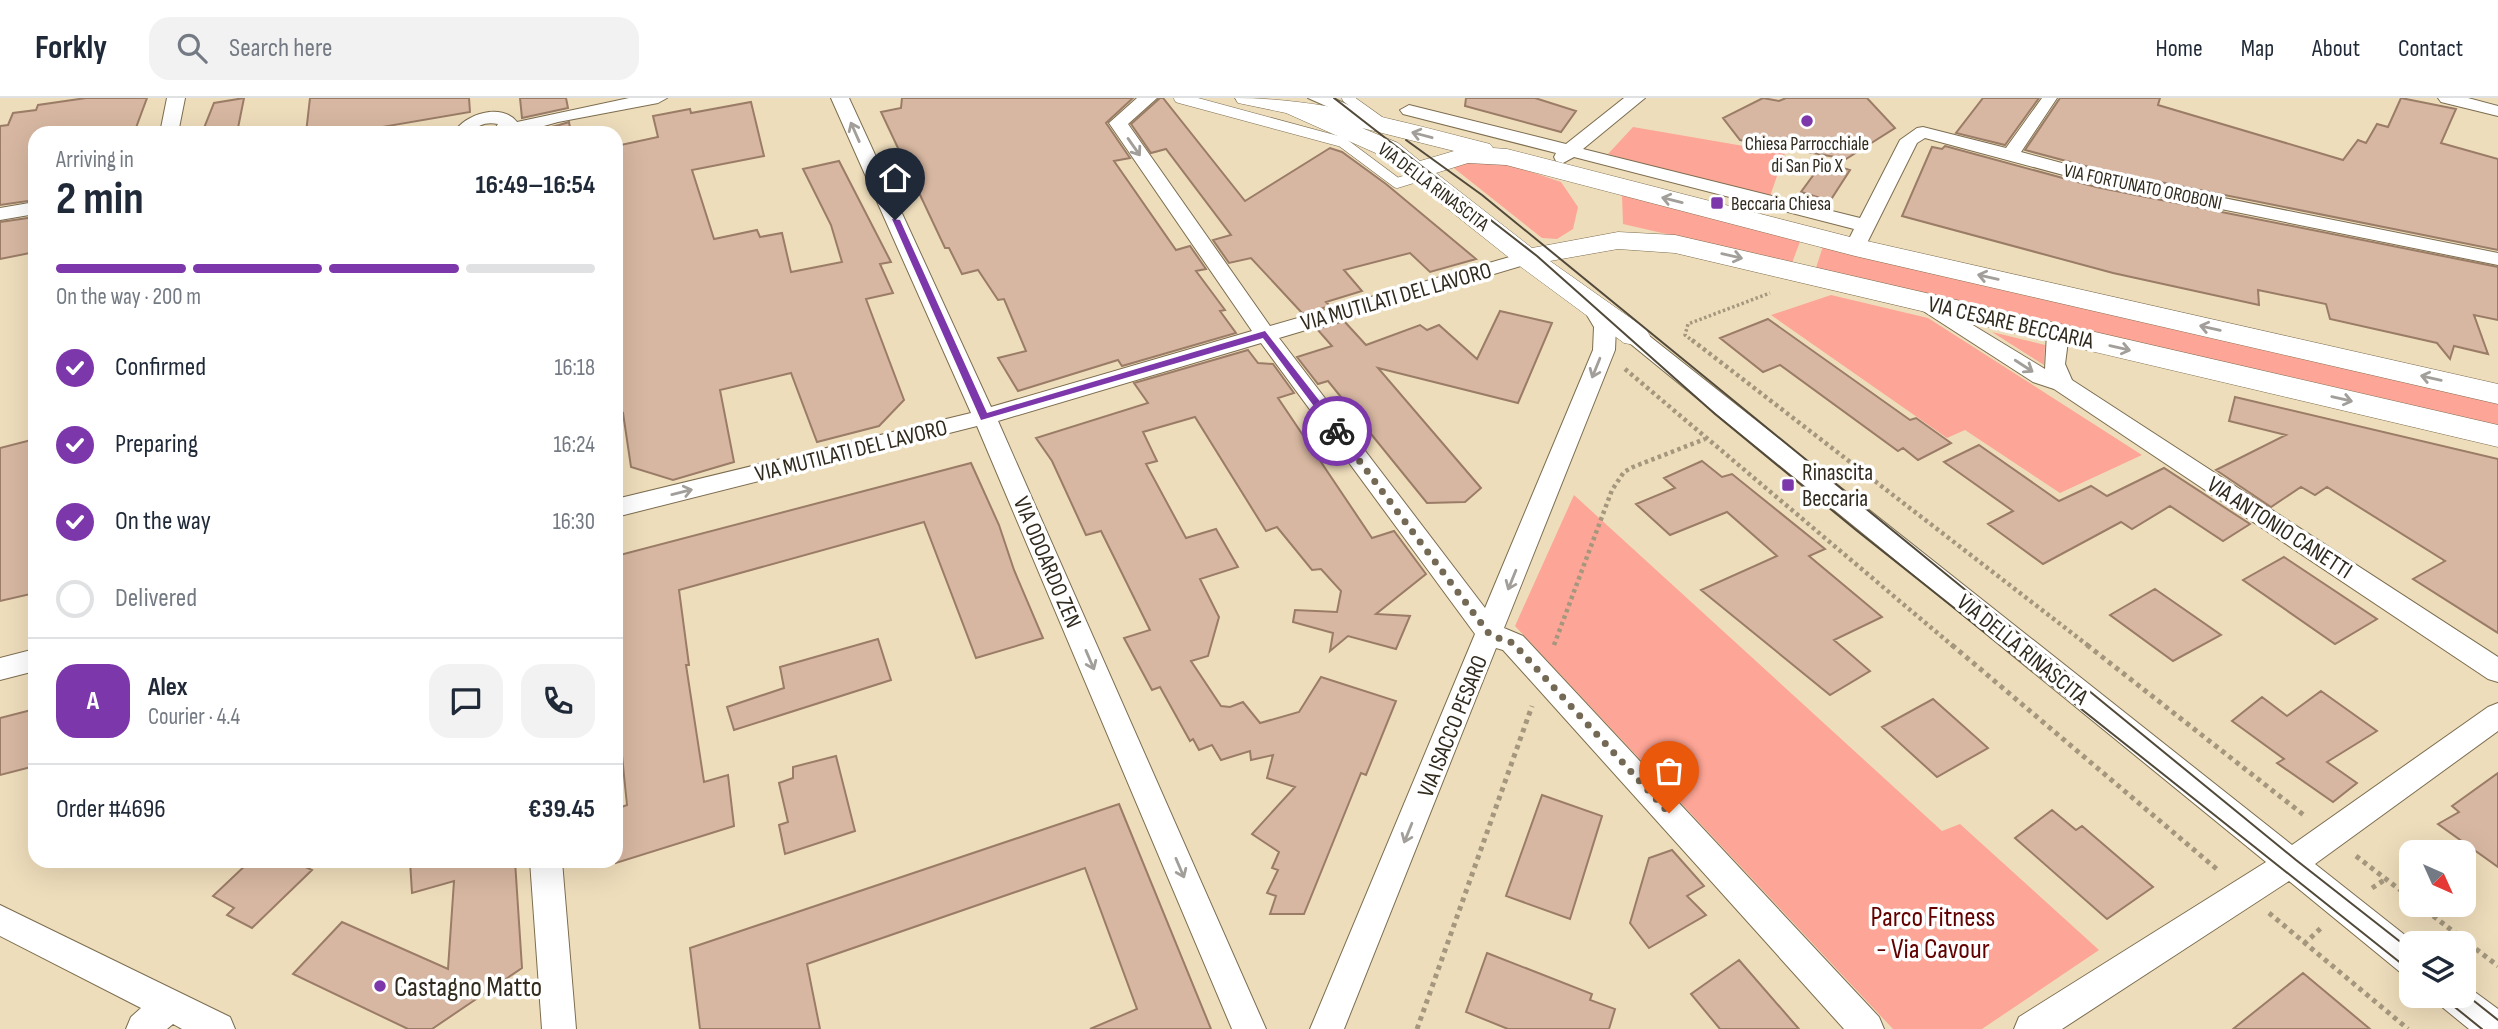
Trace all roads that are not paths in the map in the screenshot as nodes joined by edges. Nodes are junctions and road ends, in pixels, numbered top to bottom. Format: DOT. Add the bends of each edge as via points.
graph roads {
  1 [pos="658,98"];
  2 [pos="840,98"];
  3 [pos="1148,98"];
  4 [pos="1179,98"];
  5 [pos="1247,98"];
  6 [pos="1348,98"];
  7 [pos="2447,98"];
  8 [pos="2472,98"];
  9 [pos="1627,100"];
  10 [pos="2050,100"];
  11 [pos="176,101"];
  12 [pos="484,101"];
  13 [pos="1307,104"];
  14 [pos="2498,105"];
  15 [pos="1409,110"];
  16 [pos="2498,111"];
  17 [pos="555,117"];
  18 [pos="1385,125"];
  19 [pos="171,126"];
  20 [pos="467,126"];
  21 [pos="502,126"];
  22 [pos="1349,138"];
  23 [pos="2010,155"];
  24 [pos="1507,157"];
  25 [pos="1566,164"];
  26 [pos="1420,173"];
  27 [pos="28,209"];
  28 [pos="0,214"];
  29 [pos="1593,222"];
  30 [pos="1861,237"];
  31 [pos="1527,258"];
  32 [pos="2498,258"];
  33 [pos="1925,302"];
  34 [pos="1593,307"];
  35 [pos="2058,333"];
  36 [pos="1265,334"];
  37 [pos="1635,335"];
  38 [pos="2062,384"];
  39 [pos="2498,394"];
  40 [pos="984,417"];
  41 [pos="2498,436"];
  42 [pos="623,506"];
  43 [pos="1490,635"];
  44 [pos="28,662"];
  45 [pos="0,669"];
  46 [pos="2498,671"];
  47 [pos="2498,715"];
  48 [pos="2289,864"];
  49 [pos="547,868"];
  50 [pos="0,920"];
  51 [pos="2399,951"];
  52 [pos="169,1004"];
  53 [pos="2469,1008"];
  54 [pos="143,1029"];
  55 [pos="218,1029"];
  56 [pos="559,1029"];
  57 [pos="1249,1029"];
  58 [pos="1327,1029"];
  59 [pos="1867,1029"];
  60 [pos="2031,1029"];
  61 [pos="2496,1029"];
  1 -- 17 [label="street"];
  40 -- 2 [label="street, VIA ODOARDO ZEN, one-way"];
  3 -- 36 [label="street, one-way" via="1118,123"];
  4 -- 22 [label="lane"];
  5 -- 13 [label="street"];
  6 -- 18 [label="lane, VIA DELLA RINASCITA"];
  7 -- 16 [label="street"];
  8 -- 14 [label="street"];
  9 -- 25 [label="street"];
  10 -- 23 [label="street"];
  11 -- 19 [label="street"];
  12 -- 20 [label="street"];
  12 -- 21 [label="street"];
  13 -- 18 [label="street"];
  13 -- 22 [label="street, VIA DELLA RINASCITA"];
  15 -- 25 [label="street"];
  17 -- 21 [label="street"];
  24 -- 18 [label="street, one-way"];
  22 -- 26 [label="street, VIA DELLA RINASCITA" via="1389,149"];
  23 -- 30 [label="street, VIA FORTUNATO OROBONI" via="1923,132 1909,140"];
  23 -- 32 [label="street, VIA FORTUNATO OROBONI" via="2097,178"];
  24 -- 25 [label="street, VIA CESARE BECCARIA"];
  24 -- 26 [label="street, VIA CESARE BECCARIA" via="1467,155"];
  25 -- 29 [label="street"];
  25 -- 30 [label="street, VIA CESARE BECCARIA"];
  26 -- 31 [label="street, VIA DELLA RINASCITA"];
  27 -- 28 [label="street"];
  29 -- 31 [label="street, VIA CESARE BECCARIA"];
  29 -- 33 [label="street, VIA CESARE BECCARIA, one-way" via="1638,239"];
  29 -- 37 [label="street" via="1585,272 1590,290"];
  39 -- 30 [label="street, VIA CESARE BECCARIA, one-way"];
  31 -- 34 [label="street, VIA DELLA RINASCITA"];
  31 -- 36 [label="street, VIA MUTILATI DEL LAVORO"];
  33 -- 35 [label="street, VIA CESARE BECCARIA"];
  33 -- 38 [label="street, VIA ANTONIO CANETTI, one-way" via="2041,377"];
  34 -- 37 [label="street, VIA DELLA RINASCITA"];
  34 -- 43 [label="street, VIA ISACCO PESARO, one-way" via="1606,327 1607,341"];
  35 -- 38 [label="street" via="2054,364"];
  35 -- 41 [label="street, VIA CESARE BECCARIA, one-way"];
  36 -- 40 [label="street, VIA MUTILATI DEL LAVORO"];
  36 -- 43 [label="street"];
  37 -- 48 [label="street, VIA DELLA RINASCITA"];
  38 -- 46 [label="street, VIA ANTONIO CANETTI"];
  42 -- 40 [label="street, VIA MUTILATI DEL LAVORO, one-way"];
  40 -- 57 [label="street, VIA ODOARDO ZEN, one-way"];
  43 -- 58 [label="street, VIA ISACCO PESARO, one-way"];
  43 -- 59 [label="street" via="1513,643"];
  44 -- 45 [label="street"];
  47 -- 48 [label="street"];
  48 -- 51 [label="street, VIA DELLA RINASCITA"];
  48 -- 60 [label="street"];
  49 -- 56 [label="street"];
  50 -- 52 [label="street"];
  52 -- 54 [label="street"];
  52 -- 55 [label="street"];
  53 -- 61 [label="street"];
}
